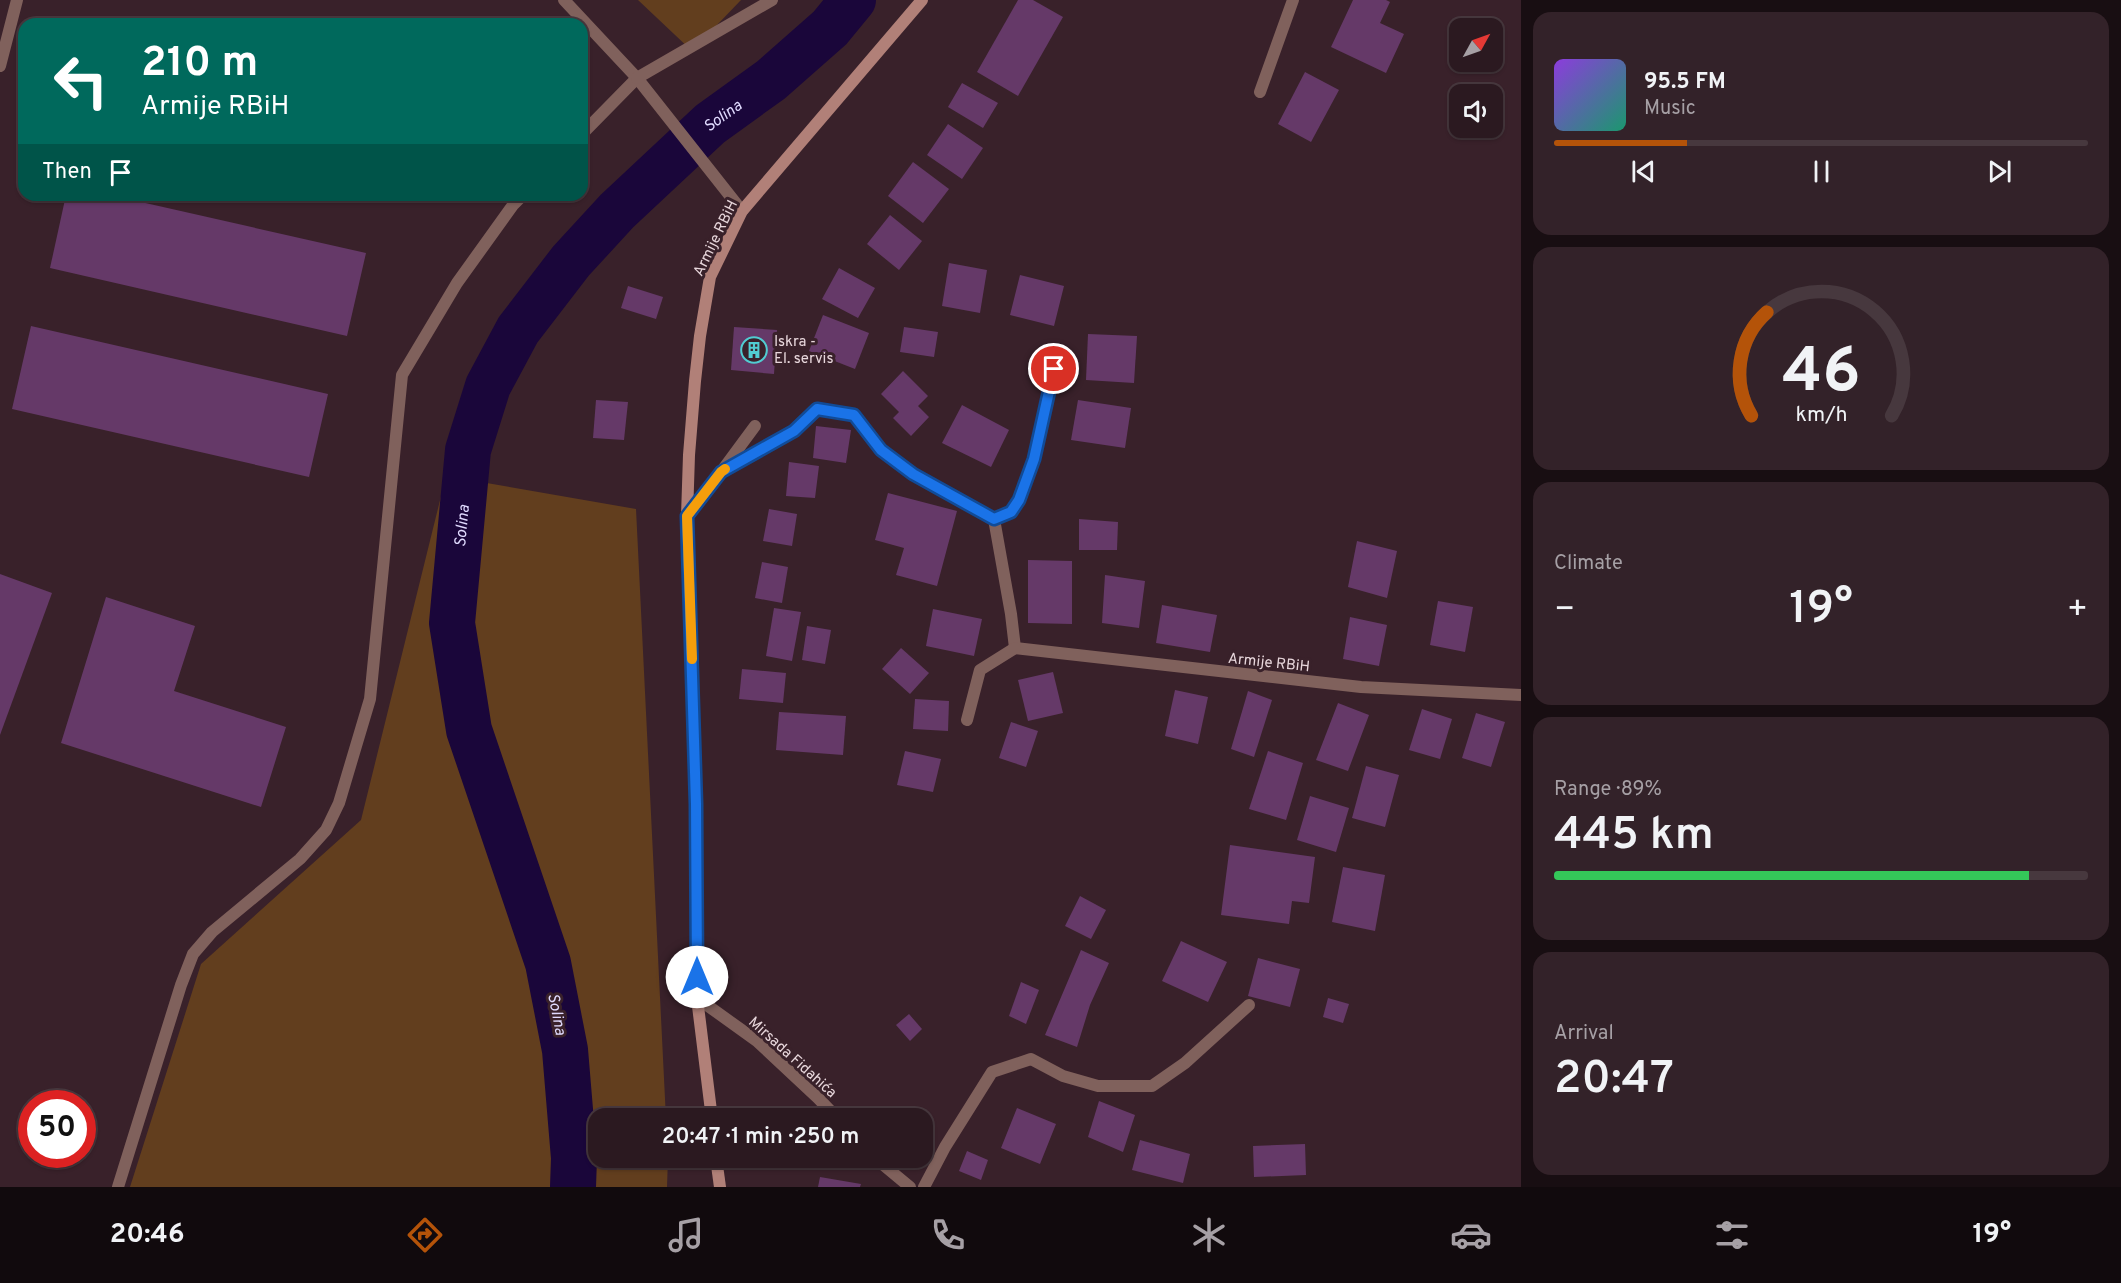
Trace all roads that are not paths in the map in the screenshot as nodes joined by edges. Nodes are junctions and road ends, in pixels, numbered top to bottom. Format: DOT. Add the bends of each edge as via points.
graph roads {
  1 [pos="17,0"];
  2 [pos="564,0"];
  3 [pos="772,0"];
  4 [pos="922,0"];
  5 [pos="1293,0"];
  6 [pos="581,18"];
  7 [pos="588,26"];
  8 [pos="0,66"];
  9 [pos="637,78"];
  10 [pos="1260,92"];
  11 [pos="588,128"];
  12 [pos="517,201"];
  13 [pos="742,211"];
  14 [pos="1054,369"];
  15 [pos="755,426"];
  16 [pos="721,472"];
  17 [pos="687,516"];
  18 [pos="994,519"];
  19 [pos="1015,648"];
  20 [pos="1521,695"];
  21 [pos="967,720"];
  22 [pos="698,999"];
  23 [pos="1249,1005"];
  24 [pos="711,1108"];
  25 [pos="828,1108"];
  26 [pos="717,1168"];
  27 [pos="887,1168"];
  28 [pos="118,1187"];
  29 [pos="720,1187"];
  30 [pos="910,1187"];
  31 [pos="924,1187"];
  1 -- 8 [label="street"];
  2 -- 6 [label="street"];
  3 -- 9 [label="street"];
  4 -- 13 [label="main road, Armije RBiH"];
  5 -- 10 [label="street"];
  7 -- 9 [label="street"];
  9 -- 11 [label="street"];
  9 -- 13 [label="street"];
  12 -- 28 [label="street" via="457,283 402,375 370,699 339,803 326,830 300,859 212,932 193,954"];
  13 -- 17 [label="main road, Armije RBiH" via="710,277 694,392"];
  14 -- 18 [label="street" via="1034,459 1019,500 1011,512"];
  15 -- 16 [label="street"];
  16 -- 17 [label="street"];
  16 -- 18 [label="street" via="794,431 817,409 854,415 881,450 913,474"];
  17 -- 22 [label="main road, Armije RBiH"];
  18 -- 19 [label="street"];
  19 -- 20 [label="street, Armije RBiH" via="1361,687"];
  19 -- 21 [label="street" via="980,669"];
  22 -- 24 [label="main road, Armije RBiH"];
  22 -- 25 [label="street, Mirsada Fidahića" via="757,1041"];
  23 -- 31 [label="street" via="1185,1063 1152,1086 1098,1086 1063,1076 1031,1059 993,1072"];
  26 -- 29 [label="main road"];
  27 -- 30 [label="street"];
}
